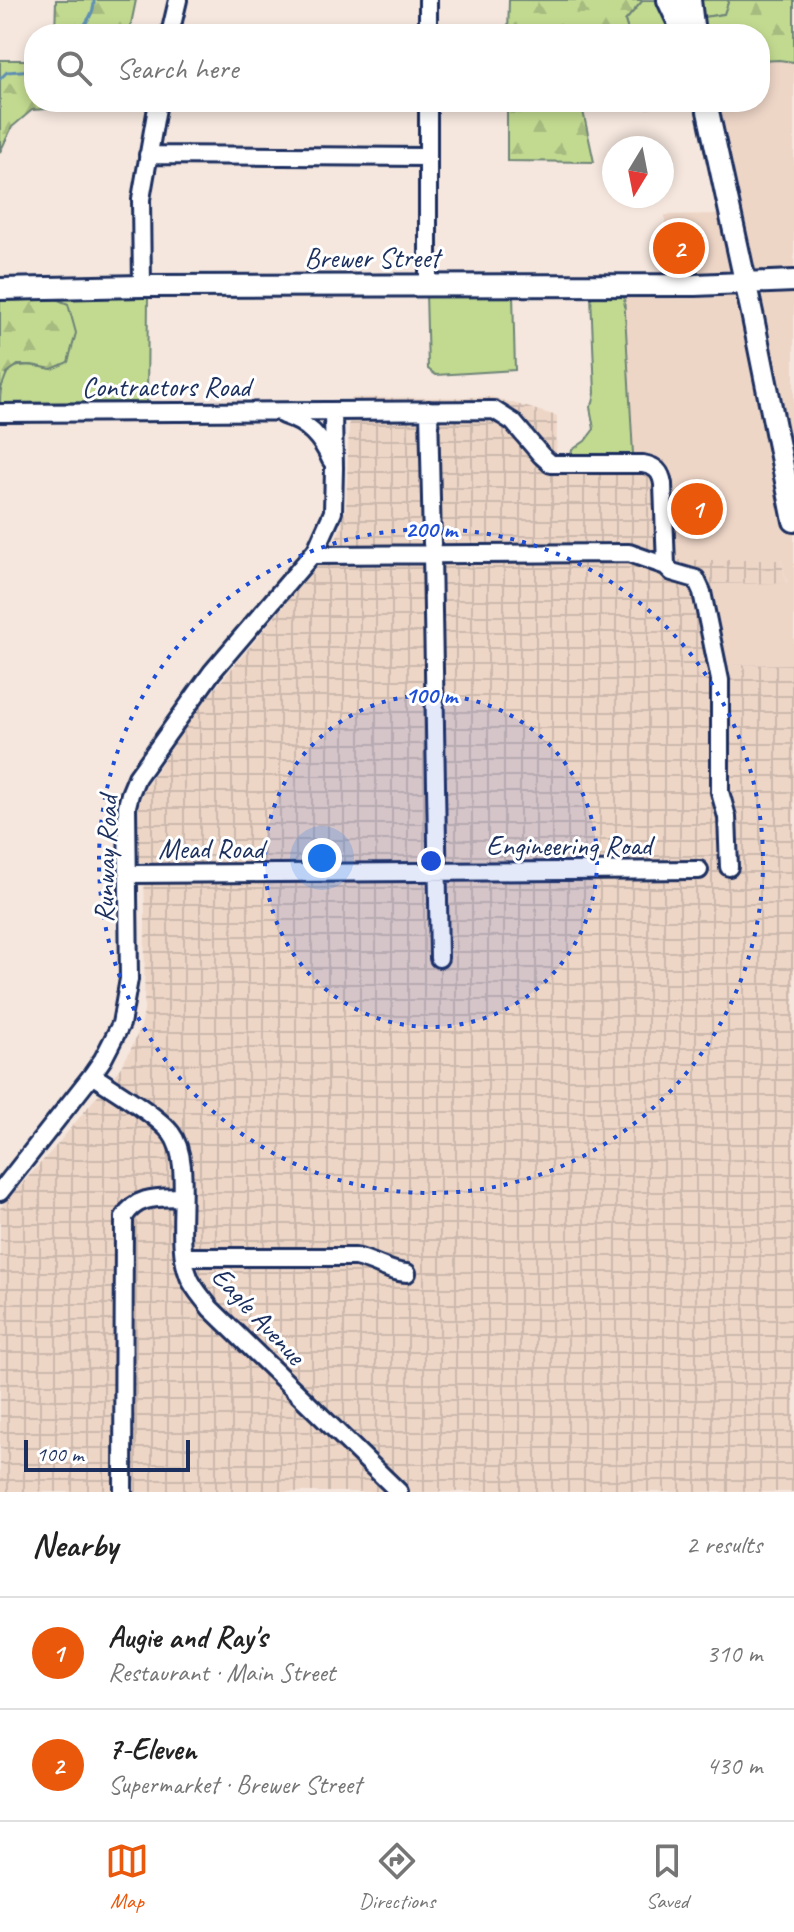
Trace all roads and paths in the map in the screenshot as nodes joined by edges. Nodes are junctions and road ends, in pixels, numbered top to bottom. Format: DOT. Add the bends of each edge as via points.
graph roads {
  1 [pos="178,0"];
  2 [pos="428,0"];
  3 [pos="669,0"];
  4 [pos="690,0"];
  5 [pos="172,24"];
  6 [pos="428,24"];
  7 [pos="680,24"];
  8 [pos="693,24"];
  9 [pos="156,112"];
  10 [pos="428,112"];
  11 [pos="708,112"];
  12 [pos="148,155"];
  13 [pos="428,157"];
  14 [pos="794,281"];
  15 [pos="745,282"];
  16 [pos="428,285"];
  17 [pos="142,286"];
  18 [pos="0,289"];
  19 [pos="429,410"];
  20 [pos="270,411"];
  21 [pos="333,411"];
  22 [pos="0,413"];
  23 [pos="334,468"];
  24 [pos="794,521"];
  25 [pos="432,549"];
  26 [pos="312,555"];
  27 [pos="666,566"];
  28 [pos="729,867"];
  29 [pos="699,870"];
  30 [pos="438,872"];
  31 [pos="128,874"];
  32 [pos="439,958"];
  33 [pos="92,1075"];
  34 [pos="0,1192"];
  35 [pos="182,1197"];
  36 [pos="184,1257"];
  37 [pos="407,1273"];
  38 [pos="123,1492"];
  39 [pos="399,1492"];
  1 -- 5 [label="street"];
  2 -- 6 [label="street"];
  3 -- 7 [label="highway"];
  4 -- 8 [label="main road"];
  9 -- 12 [label="street"];
  10 -- 13 [label="street"];
  11 -- 15 [label="main road"];
  12 -- 13 [label="street"];
  12 -- 17 [label="street" via="141,199"];
  13 -- 16 [label="street"];
  14 -- 15 [label="main road, Brewer Street"];
  15 -- 16 [label="main road, Brewer Street"];
  15 -- 24 [label="main road"];
  16 -- 17 [label="main road, Brewer Street"];
  17 -- 18 [label="main road, Brewer Street"];
  19 -- 21 [label="street, Contractors Road"];
  19 -- 25 [label="street"];
  19 -- 27 [label="street, Contractors Road" via="494,410 513,422 551,464 643,464 659,471"];
  20 -- 21 [label="street, Contractors Road"];
  20 -- 22 [label="street, Contractors Road"];
  20 -- 23 [label="street" via="313,431"];
  21 -- 23 [label="street, Runway Road"];
  23 -- 26 [label="street, Runway Road" via="333,512"];
  25 -- 26 [label="street"];
  25 -- 27 [label="street" via="629,553"];
  25 -- 30 [label="street"];
  26 -- 31 [label="street, Runway Road" via="212,672 137,777 127,806"];
  27 -- 28 [label="street" via="696,579 712,635 720,680 720,792"];
  29 -- 30 [label="street, Engineering Road"];
  30 -- 31 [label="street, Mead Road"];
  30 -- 32 [label="street"];
  31 -- 33 [label="street, Runway Road" via="129,979 124,1009"];
  33 -- 34 [label="street, Runway Road"];
  33 -- 35 [label="street, Eagle Avenue" via="170,1131 180,1150"];
  35 -- 36 [label="street, Eagle Avenue"];
  35 -- 38 [label="street" via="146,1199 124,1217"];
  36 -- 37 [label="street" via="355,1257"];
  36 -- 39 [label="street, Eagle Avenue" via="192,1284 210,1308"];
}
